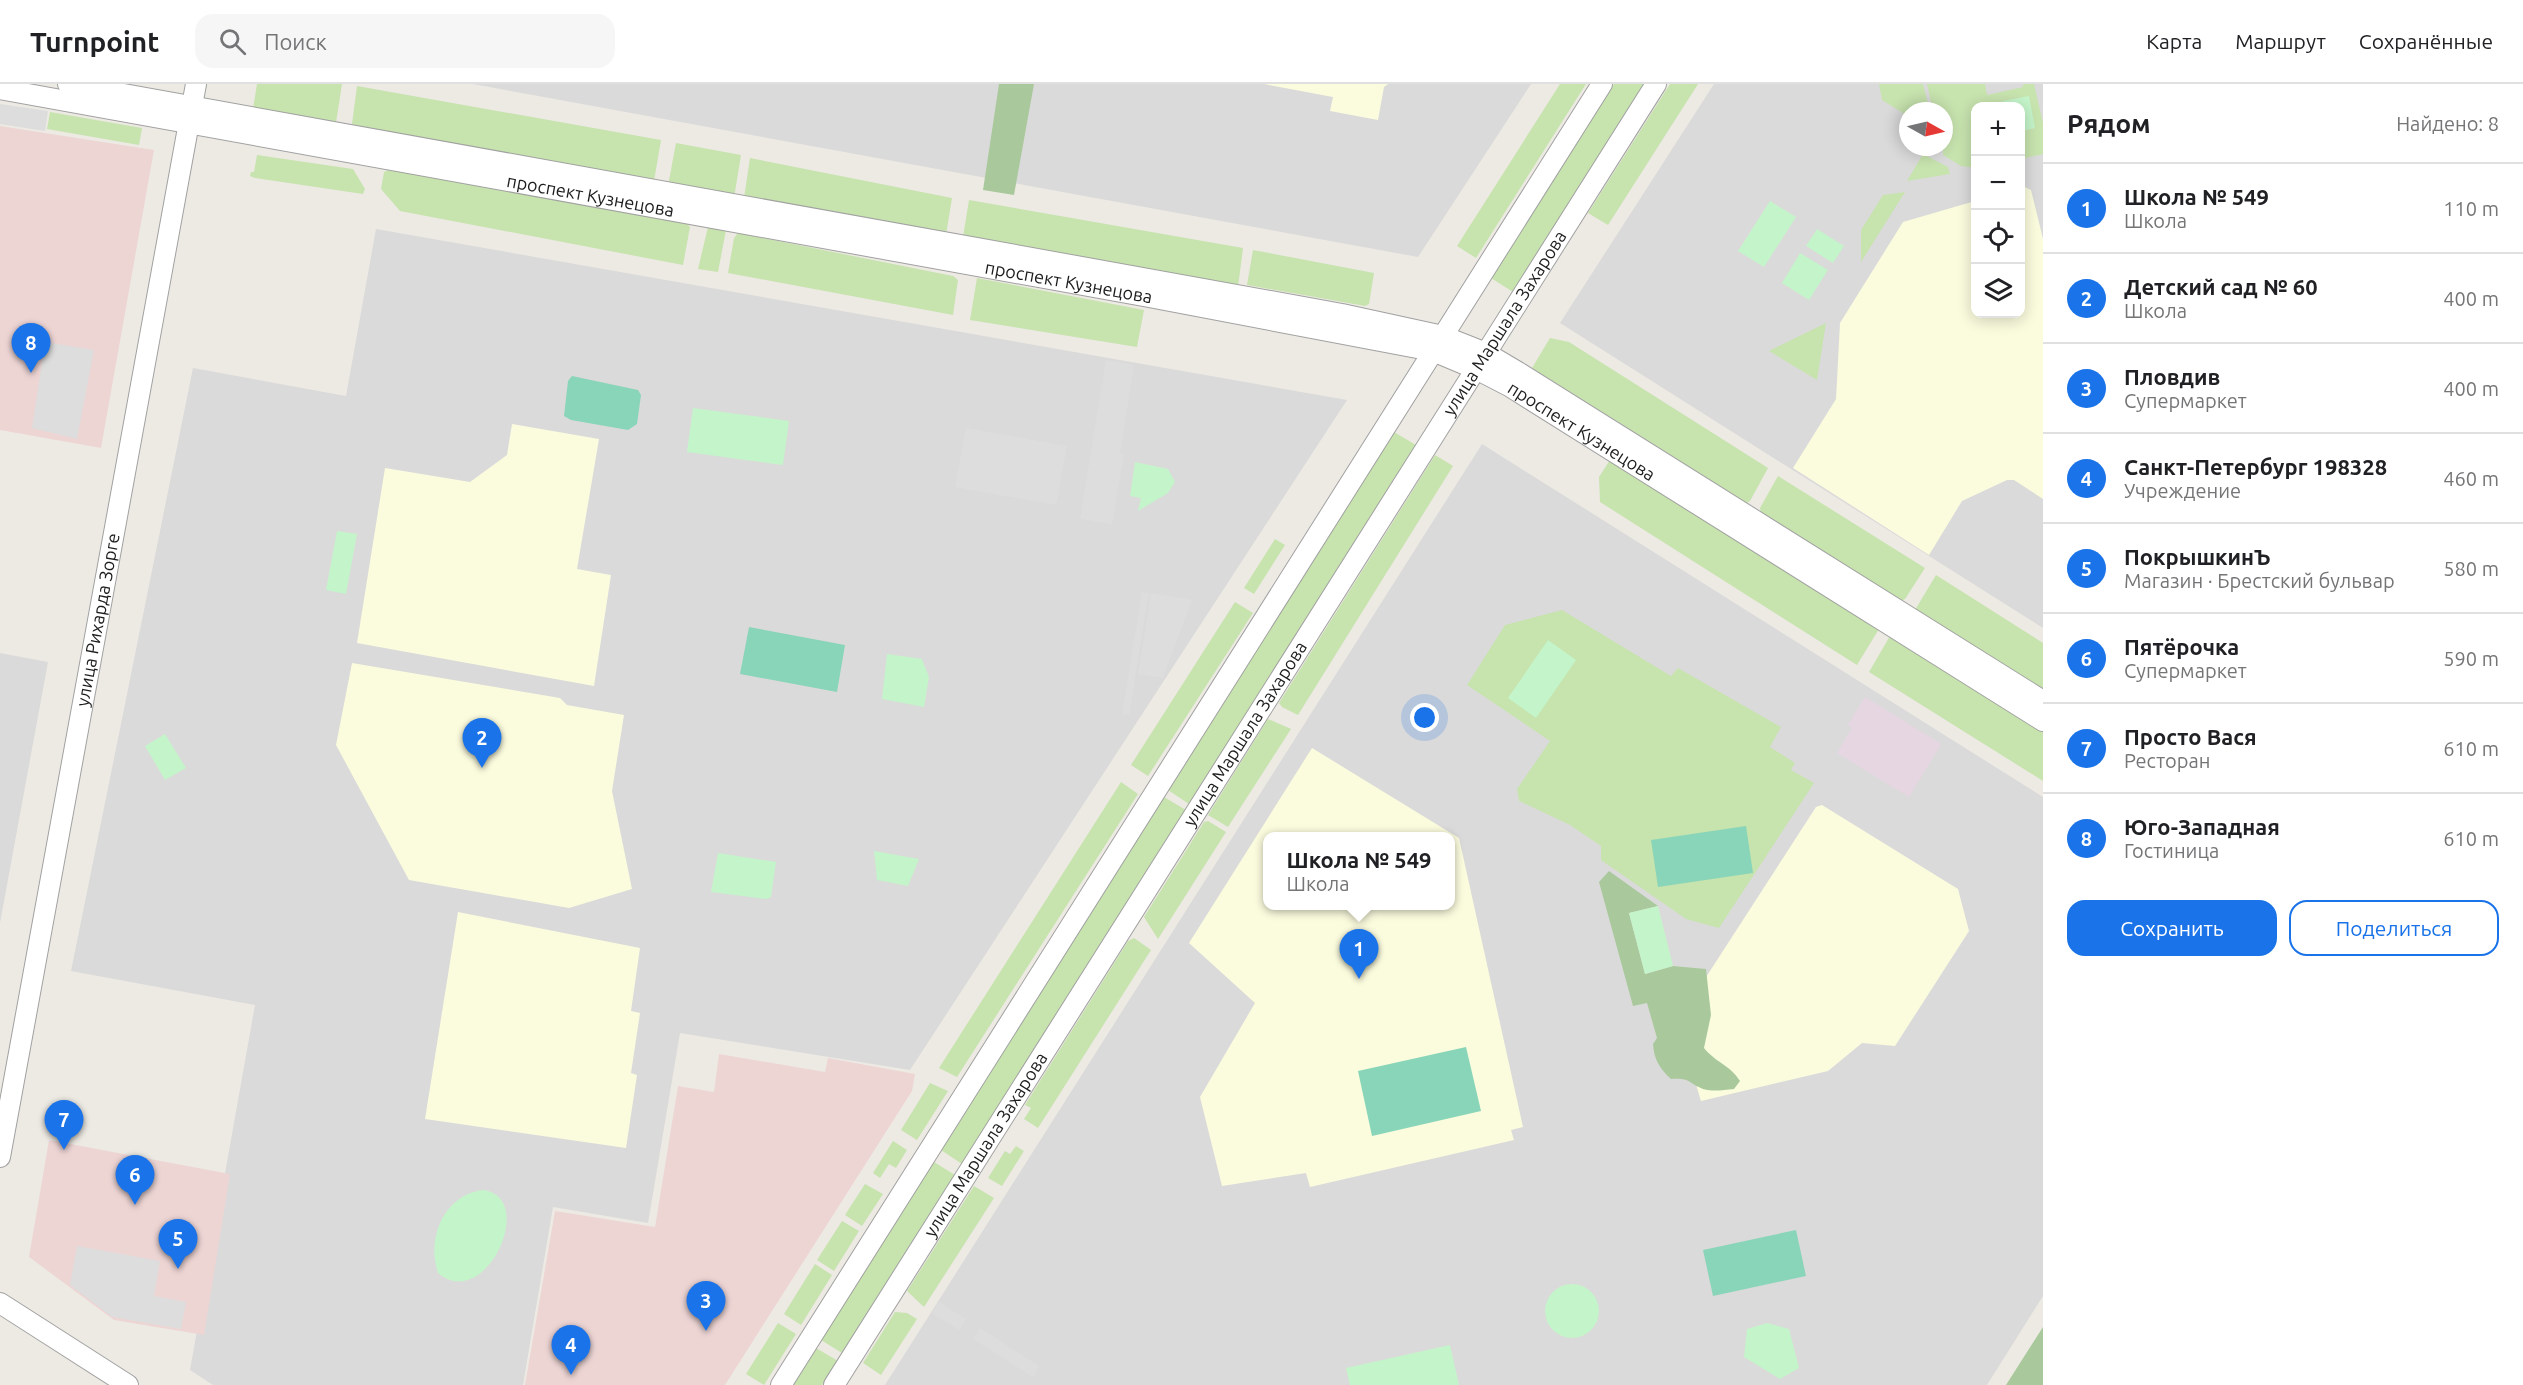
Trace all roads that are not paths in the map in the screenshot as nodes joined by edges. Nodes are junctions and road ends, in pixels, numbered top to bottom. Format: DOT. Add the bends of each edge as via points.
graph roads {
  1 [pos="68,84"];
  2 [pos="196,84"];
  3 [pos="1602,84"];
  4 [pos="1656,84"];
  5 [pos="0,89"];
  6 [pos="191,114"];
  7 [pos="1438,344"];
  8 [pos="1481,361"];
  9 [pos="2043,701"];
  10 [pos="2043,721"];
  11 [pos="0,1157"];
  12 [pos="0,1303"];
  13 [pos="128,1385"];
  14 [pos="781,1385"];
  15 [pos="834,1385"];
  1 -- 6 [label="street, проспект Кузнецова"];
  2 -- 6 [label="street, улица Рихарда Зорге"];
  3 -- 7 [label="street"];
  4 -- 8 [label="street, улица Маршала Захарова"];
  5 -- 6 [label="street, проспект Кузнецова"];
  6 -- 7 [label="street, проспект Кузнецова" via="1342,314"];
  6 -- 11 [label="street, улица Рихарда Зорге"];
  7 -- 8 [label="street, проспект Кузнецова"];
  7 -- 14 [label="street"];
  8 -- 9 [label="street, проспект Кузнецова"];
  8 -- 10 [label="street, проспект Кузнецова" via="1509,386"];
  8 -- 15 [label="street, улица Маршала Захарова"];
  12 -- 13 [label="street"];
}
